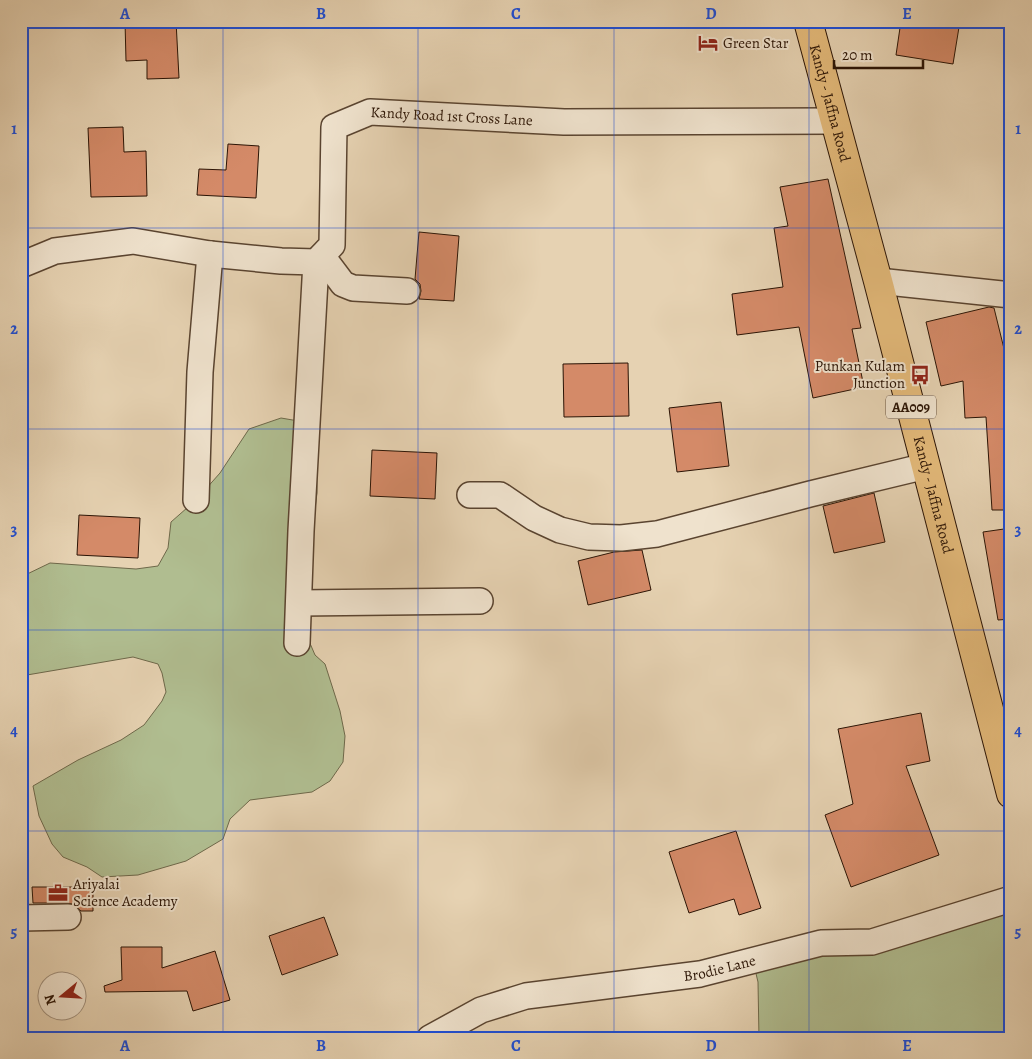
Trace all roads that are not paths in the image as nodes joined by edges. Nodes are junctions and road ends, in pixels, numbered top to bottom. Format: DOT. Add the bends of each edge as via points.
graph roads {
  1 [pos="808,21"];
  2 [pos="834,121"];
  3 [pos="210,254"];
  4 [pos="319,259"];
  5 [pos="21,265"];
  6 [pos="878,282"];
  7 [pos="408,291"];
  8 [pos="1011,295"];
  9 [pos="926,466"];
  10 [pos="470,495"];
  11 [pos="196,500"];
  12 [pos="480,601"];
  13 [pos="299,603"];
  14 [pos="297,643"];
  15 [pos="1011,794"];
  16 [pos="1011,898"];
  17 [pos="68,917"];
  18 [pos="21,918"];
  19 [pos="430,1038"];
  1 -- 2 [label="highway, Kandy - Jaffna Road / AA009"];
  2 -- 4 [label="street, Kandy Road 1st Cross Lane" via="564,122 370,112 334,127 332,245"];
  2 -- 6 [label="highway, Kandy - Jaffna Road / AA009"];
  3 -- 4 [label="street" via="281,261"];
  3 -- 5 [label="street" via="133,241 55,251"];
  3 -- 11 [label="street" via="200,372"];
  4 -- 7 [label="street" via="343,284 353,288"];
  4 -- 13 [label="street"];
  6 -- 8 [label="street"];
  6 -- 9 [label="highway, Kandy - Jaffna Road / AA009"];
  9 -- 10 [label="street" via="657,534 621,538 590,537 560,530 534,518 500,494"];
  9 -- 15 [label="highway, Kandy - Jaffna Road / AA009"];
  12 -- 13 [label="street"];
  13 -- 14 [label="street"];
  16 -- 19 [label="street, Brodie Lane" via="872,942 821,943 700,974 526,996 481,1010"];
  17 -- 18 [label="street"];
}
